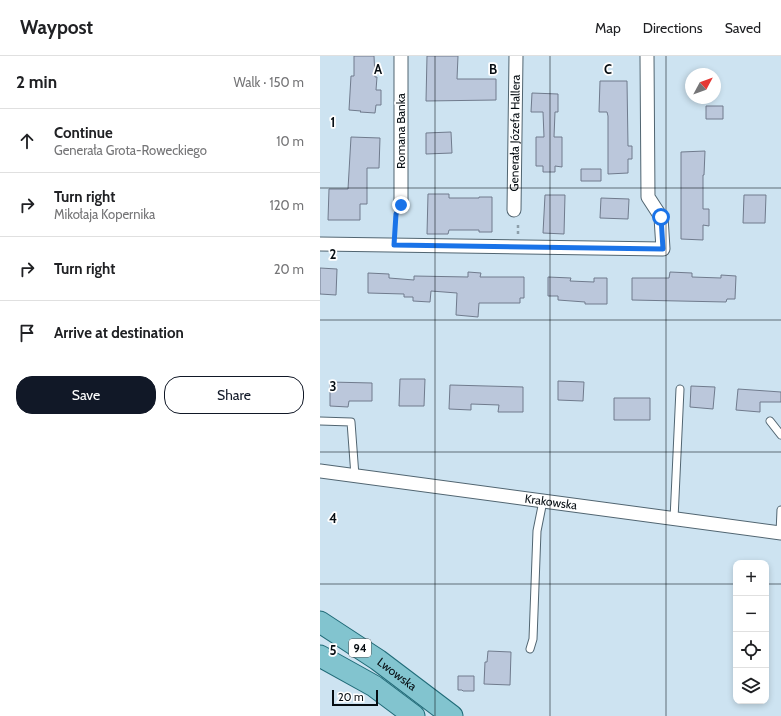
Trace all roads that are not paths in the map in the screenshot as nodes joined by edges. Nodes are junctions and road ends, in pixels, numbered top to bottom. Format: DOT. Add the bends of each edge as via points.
graph roads {
  1 [pos="401,56"];
  2 [pos="516,56"];
  3 [pos="647,56"];
  4 [pos="401,205"];
  5 [pos="514,210"];
  6 [pos="320,244"];
  7 [pos="680,389"];
  8 [pos="320,421"];
  9 [pos="770,421"];
  10 [pos="781,435"];
  11 [pos="320,471"];
  12 [pos="354,476"];
  13 [pos="543,501"];
  14 [pos="781,510"];
  15 [pos="674,519"];
  16 [pos="781,533"];
  17 [pos="320,622"];
  18 [pos="530,649"];
  19 [pos="320,656"];
  20 [pos="414,716"];
  21 [pos="452,716"];
  1 -- 4 [label="street, Romana Banka"];
  2 -- 5 [label="street, Generała Józefa Hallera"];
  3 -- 6 [label="street" via="648,197 661,217 663,249"];
  7 -- 15 [label="lane"];
  8 -- 12 [label="lane" via="351,422"];
  9 -- 10 [label="lane"];
  11 -- 12 [label="street, Krakowska"];
  12 -- 13 [label="street, Krakowska"];
  13 -- 15 [label="street, Krakowska"];
  13 -- 18 [label="lane" via="537,531 533,639"];
  14 -- 16 [label="lane"];
  15 -- 16 [label="street, Krakowska"];
  17 -- 21 [label="main road, Lwowska / 94" via="378,660"];
  19 -- 20 [label="main road, Lwowska / 94" via="374,686"];
}
